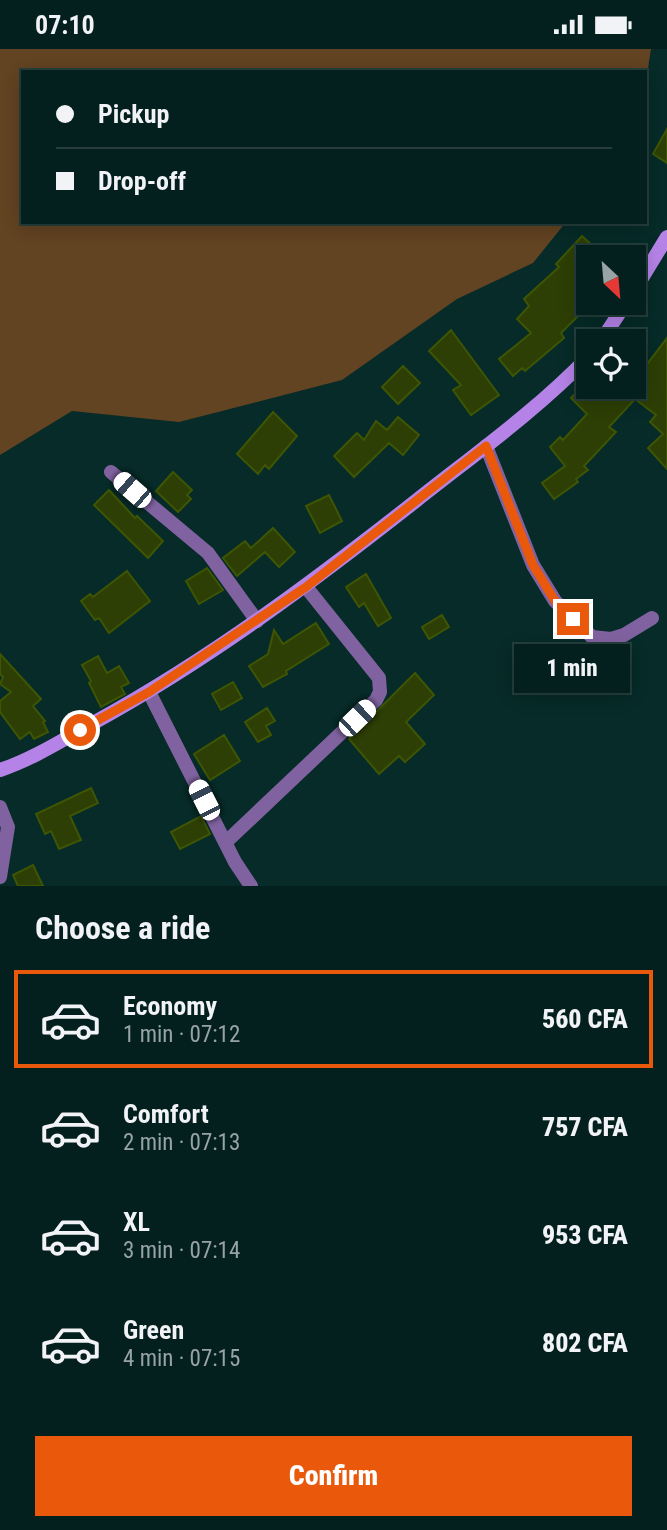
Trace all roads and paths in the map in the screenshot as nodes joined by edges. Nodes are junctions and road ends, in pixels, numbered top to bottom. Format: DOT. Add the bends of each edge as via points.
graph roads {
  1 [pos="667,237"];
  2 [pos="646,271"];
  3 [pos="576,370"];
  4 [pos="486,446"];
  5 [pos="111,472"];
  6 [pos="306,587"];
  7 [pos="652,618"];
  8 [pos="257,621"];
  9 [pos="149,692"];
  10 [pos="0,770"];
  11 [pos="0,807"];
  12 [pos="226,842"];
  13 [pos="0,877"];
  14 [pos="251,886"];
  1 -- 2 [label="main road"];
  3 -- 4 [label="main road"];
  4 -- 6 [label="main road"];
  4 -- 7 [label="street" via="533,565 555,601 592,637 624,635"];
  5 -- 8 [label="street" via="208,553"];
  6 -- 8 [label="main road"];
  6 -- 12 [label="street" via="379,678 380,692"];
  8 -- 9 [label="main road"];
  9 -- 10 [label="main road"];
  9 -- 12 [label="street"];
  11 -- 13 [label="street" via="8,827"];
  12 -- 14 [label="street"];
}
